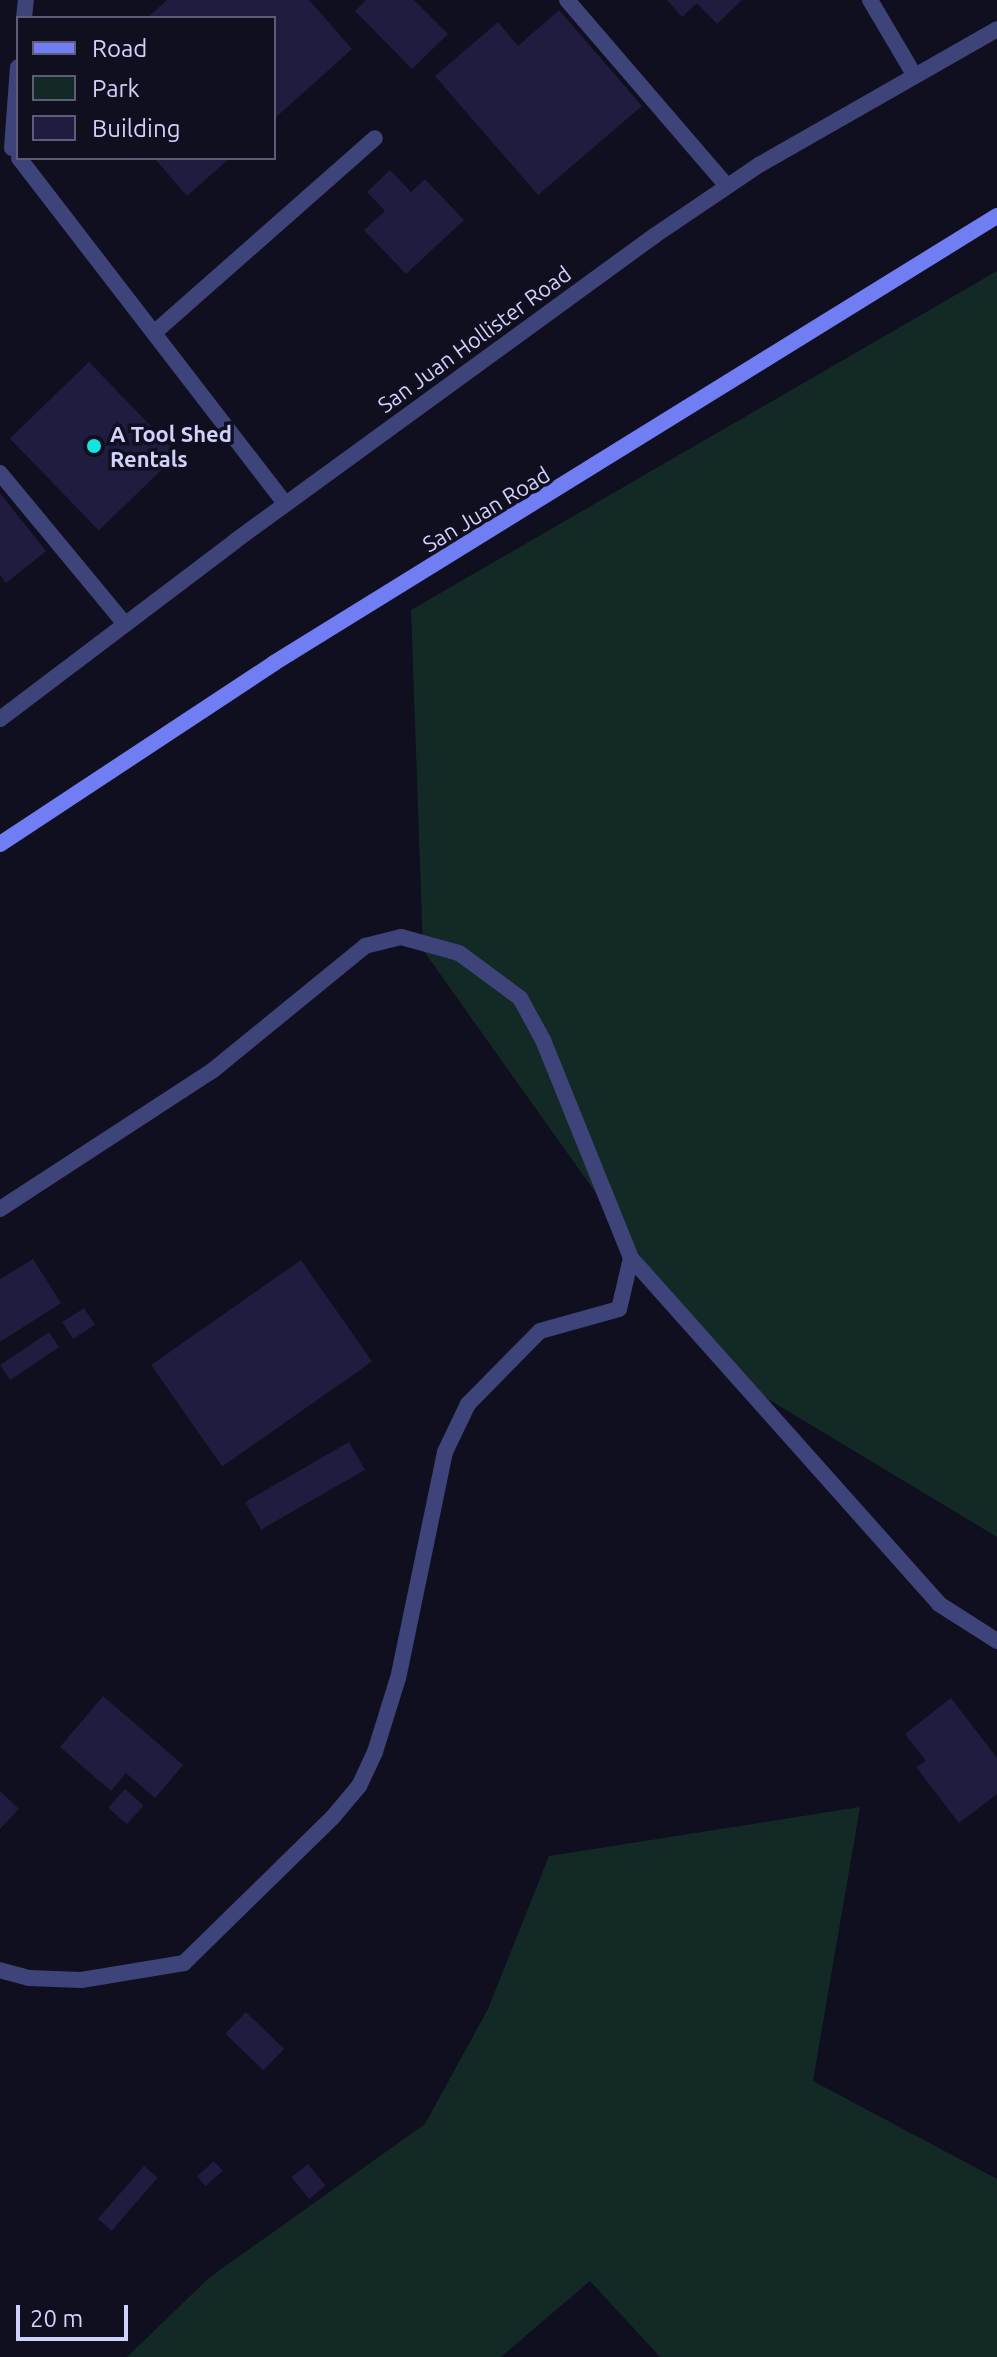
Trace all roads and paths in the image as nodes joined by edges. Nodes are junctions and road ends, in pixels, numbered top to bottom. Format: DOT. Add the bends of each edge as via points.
graph roads {
  1 [pos="567,0"];
  2 [pos="870,0"];
  3 [pos="997,29"];
  4 [pos="915,76"];
  5 [pos="16,96"];
  6 [pos="0,134"];
  7 [pos="375,138"];
  8 [pos="12,153"];
  9 [pos="18,160"];
  10 [pos="727,186"];
  11 [pos="997,216"];
  12 [pos="155,332"];
  13 [pos="0,473"];
  14 [pos="285,504"];
  15 [pos="125,624"];
  16 [pos="0,719"];
  17 [pos="0,844"];
  18 [pos="0,1209"];
  19 [pos="631,1258"];
  20 [pos="997,1641"];
  21 [pos="0,1970"];
  1 -- 10 [label="street"];
  2 -- 4 [label="street"];
  3 -- 4 [label="street, San Juan Hollister Road"];
  4 -- 10 [label="street, San Juan Hollister Road"];
  5 -- 8 [label="street"];
  6 -- 8 [label="street"];
  7 -- 12 [label="street"];
  9 -- 12 [label="street"];
  10 -- 14 [label="street, San Juan Hollister Road"];
  11 -- 17 [label="main road, San Juan Road" via="274,663"];
  12 -- 14 [label="street"];
  13 -- 15 [label="street"];
  14 -- 15 [label="street, San Juan Hollister Road"];
  15 -- 16 [label="street, San Juan Hollister Road"];
  18 -- 19 [label="street" via="212,1071 365,946 401,937 459,953 520,998 543,1040"];
  19 -- 20 [label="street" via="939,1604"];
  19 -- 21 [label="street" via="619,1309 540,1331 468,1404 445,1452 398,1678 375,1752 359,1786 333,1817 184,1963 81,1980 29,1978"];
}
